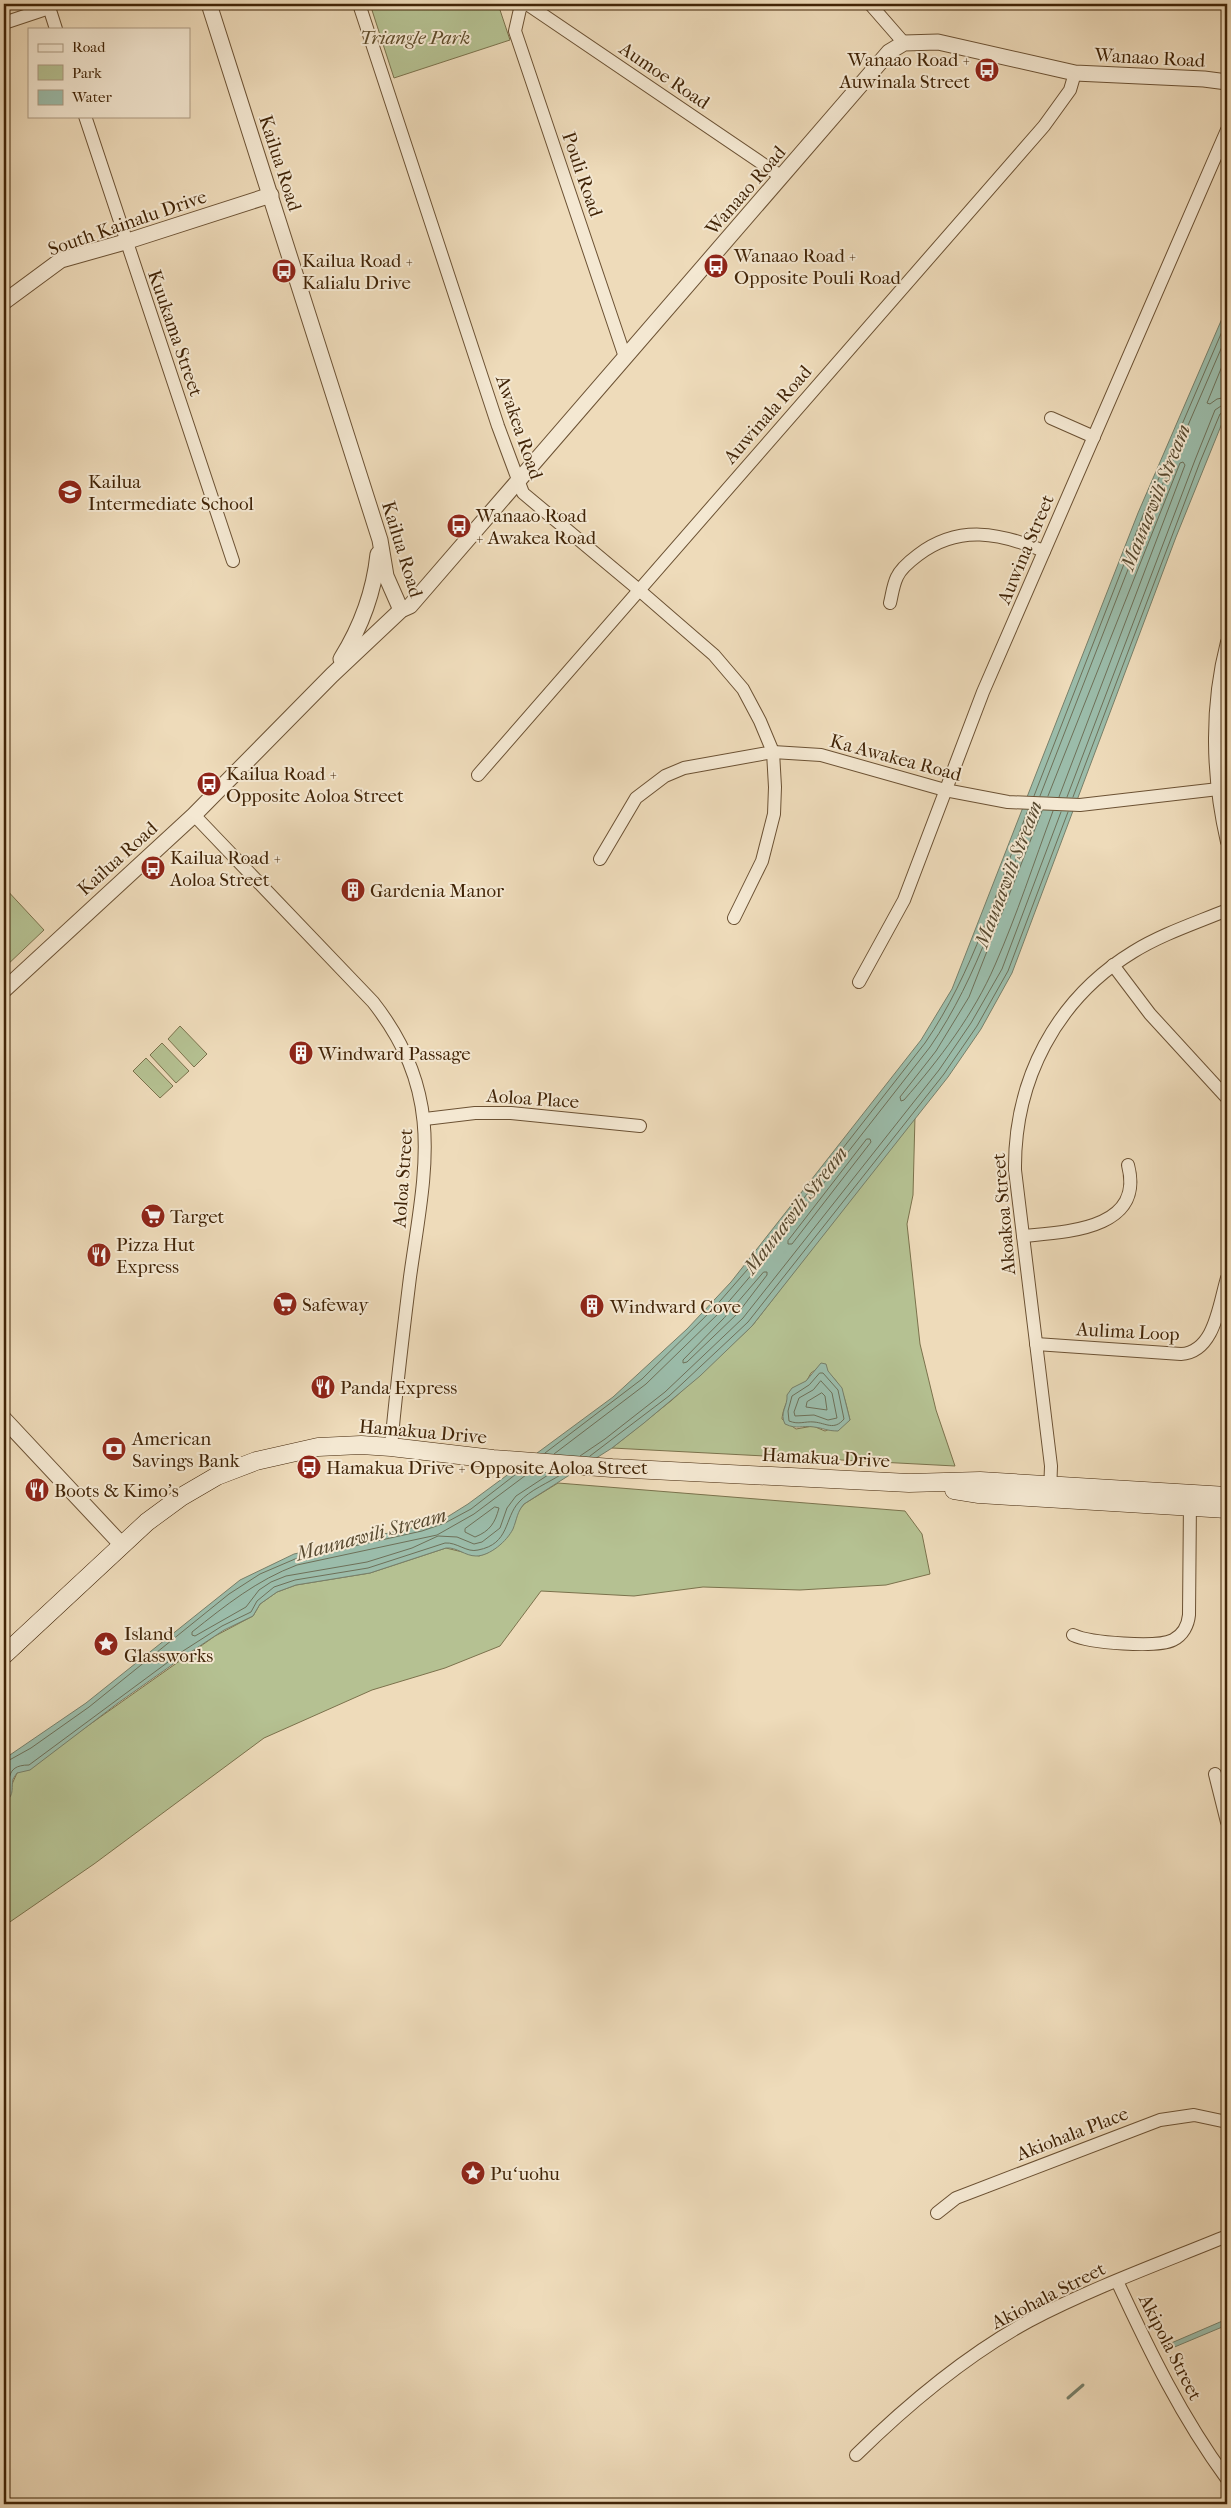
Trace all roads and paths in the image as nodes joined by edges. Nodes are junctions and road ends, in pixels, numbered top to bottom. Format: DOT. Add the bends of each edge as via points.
graph roads {
  1 [pos="209,4"];
  2 [pos="359,4"];
  3 [pos="526,4"];
  4 [pos="870,4"];
  5 [pos="49,6"];
  6 [pos="4,23"];
  7 [pos="56,28"];
  8 [pos="904,43"];
  9 [pos="1075,73"];
  10 [pos="1227,82"];
  11 [pos="85,118"];
  12 [pos="1227,130"];
  13 [pos="782,177"];
  14 [pos="271,195"];
  15 [pos="125,242"];
  16 [pos="4,302"];
  17 [pos="625,357"];
  18 [pos="1051,418"];
  19 [pos="1094,437"];
  20 [pos="518,482"];
  21 [pos="380,540"];
  22 [pos="1044,551"];
  23 [pos="233,561"];
  24 [pos="639,590"];
  25 [pos="890,603"];
  26 [pos="401,610"];
  27 [pos="1227,642"];
  28 [pos="332,675"];
  29 [pos="773,752"];
  30 [pos="478,775"];
  31 [pos="1222,789"];
  32 [pos="945,790"];
  33 [pos="194,815"];
  34 [pos="1227,842"];
  35 [pos="600,859"];
  36 [pos="1227,910"];
  37 [pos="734,918"];
  38 [pos="1113,966"];
  39 [pos="859,982"];
  40 [pos="4,990"];
  41 [pos="1227,1098"];
  42 [pos="425,1119"];
  43 [pos="640,1126"];
  44 [pos="1128,1165"];
  45 [pos="1023,1236"];
  46 [pos="1227,1278"];
  47 [pos="1036,1344"];
  48 [pos="4,1419"];
  49 [pos="391,1447"];
  50 [pos="1050,1491"];
  51 [pos="1227,1496"];
  52 [pos="1190,1500"];
  53 [pos="1227,1509"];
  54 [pos="122,1545"];
  55 [pos="1073,1635"];
  56 [pos="4,1655"];
  57 [pos="1215,1774"];
  58 [pos="1227,1822"];
  59 [pos="1227,2122"];
  60 [pos="937,2213"];
  61 [pos="1227,2236"];
  62 [pos="1117,2281"];
  63 [pos="856,2455"];
  64 [pos="1227,2480"];
  1 -- 14 [label="street, Kailua Road"];
  2 -- 20 [label="street, Awakea Road"];
  3 -- 13 [label="street, Aumoe Road"];
  3 -- 17 [label="street, Pouli Road" via="520,9 515,31"];
  4 -- 8 [label="street"];
  5 -- 6 [label="street"];
  5 -- 7 [label="street"];
  8 -- 9 [label="street, Wanaao Road" via="938,42"];
  8 -- 13 [label="street, Wanaao Road" via="889,52"];
  9 -- 10 [label="street, Wanaao Road"];
  9 -- 24 [label="street, Auwinala Road" via="1070,90 1044,126"];
  11 -- 15 [label="street, Kuukama Street"];
  12 -- 19 [label="street, Auwina Street"];
  13 -- 17 [label="street, Wanaao Road"];
  14 -- 15 [label="street, South Kainalu Drive"];
  14 -- 21 [label="street, Kailua Road"];
  15 -- 16 [label="street, South Kainalu Drive" via="62,260"];
  15 -- 23 [label="street, Kuukama Street"];
  17 -- 20 [label="street, Wanaao Road"];
  18 -- 19 [label="street"];
  19 -- 22 [label="street, Auwina Street"];
  20 -- 24 [label="street, Awakea Road" via="523,493"];
  20 -- 26 [label="street, Wanaao Road" via="410,606"];
  21 -- 26 [label="street, Kailua Road" via="386,576"];
  21 -- 28 [label="street" via="372,590 359,627"];
  22 -- 25 [label="street" via="1016,540 986,534 942,541 904,566 897,577"];
  22 -- 32 [label="street, Auwina Street"];
  24 -- 29 [label="street, Awakea Road" via="714,655 734,677 750,700"];
  24 -- 30 [label="street, Auwinala Road"];
  26 -- 28 [label="street, Kailua Road"];
  27 -- 31 [label="street" via="1215,723"];
  28 -- 33 [label="street, Kailua Road"];
  29 -- 32 [label="street, Ka Awakea Road" via="821,755"];
  29 -- 35 [label="street, Ka Awakea Road" via="684,768 665,776 636,798"];
  29 -- 37 [label="street, Awakea Road" via="774,814 768,842 754,880"];
  31 -- 32 [label="street, Ka Awakea Road" via="1080,805 1008,802"];
  31 -- 34 [label="street"];
  32 -- 39 [label="street, Auwina Street" via="904,900"];
  33 -- 40 [label="street, Kailua Road"];
  33 -- 42 [label="street, Aoloa Street" via="384,1016 410,1063"];
  36 -- 38 [label="street, Akoakoa Street" via="1151,942"];
  38 -- 41 [label="street" via="1150,1014"];
  38 -- 45 [label="street, Akoakoa Street" via="1090,984 1066,1012 1045,1042 1029,1077 1019,1113 1015,1151"];
  42 -- 43 [label="street, Aoloa Place" via="475,1113 512,1113"];
  42 -- 49 [label="street, Aoloa Street" via="425,1168 399,1360"];
  44 -- 45 [label="street" via="1128,1196 1103,1222 1083,1229"];
  45 -- 47 [label="street, Akoakoa Street"];
  46 -- 47 [label="street, Aulima Loop" via="1210,1335 1203,1346 1192,1352 1181,1354"];
  47 -- 50 [label="street, Akoakoa Street" via="1051,1466"];
  48 -- 54 [label="street"];
  49 -- 50 [label="main road, Hamakua Drive" via="612,1468 909,1483 979,1494"];
  49 -- 54 [label="main road, Hamakua Drive" via="318,1447 256,1460 217,1476 181,1497"];
  50 -- 52 [label="main road, Hamakua Drive"];
  51 -- 52 [label="main road, Hamakua Drive"];
  52 -- 53 [label="main road, Hamakua Drive"];
  52 -- 55 [label="street" via="1189,1615 1183,1632 1174,1640 1162,1643 1094,1642"];
  54 -- 56 [label="main road, Hamakua Drive"];
  57 -- 58 [label="street"];
  59 -- 60 [label="street, Akiohala Place" via="1194,2115 1160,2120 956,2198"];
  61 -- 62 [label="street, Akiohala Street"];
  62 -- 63 [label="street, Akiohala Street" via="1029,2322 975,2355 918,2397"];
  62 -- 64 [label="street, Akipola Street" via="1157,2367"];
}
